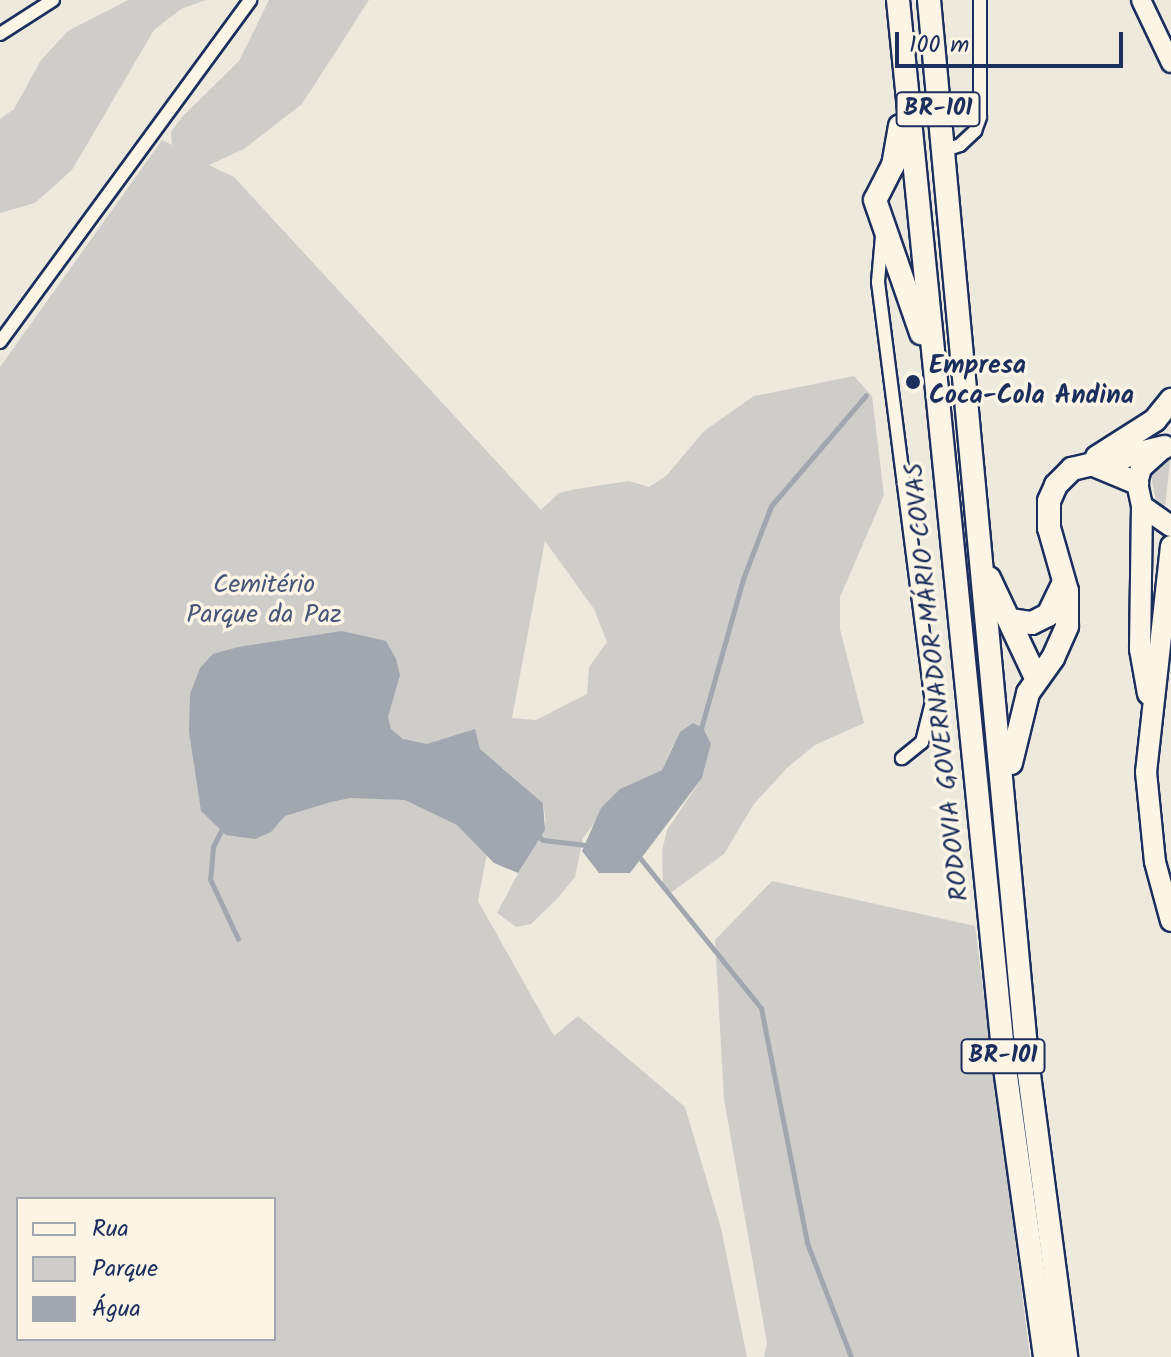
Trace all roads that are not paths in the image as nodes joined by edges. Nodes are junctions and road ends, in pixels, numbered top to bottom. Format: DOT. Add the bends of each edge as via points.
graph roads {
  1 [pos="53,0"];
  2 [pos="250,0"];
  3 [pos="898,0"];
  4 [pos="929,0"];
  5 [pos="980,0"];
  6 [pos="1141,0"];
  7 [pos="0,34"];
  8 [pos="903,57"];
  9 [pos="1171,63"];
  10 [pos="942,151"];
  11 [pos="914,180"];
  12 [pos="884,181"];
  13 [pos="947,219"];
  14 [pos="883,229"];
  15 [pos="901,273"];
  16 [pos="878,282"];
  17 [pos="3,335"];
  18 [pos="934,383"];
  19 [pos="1171,400"];
  20 [pos="1168,446"];
  21 [pos="1087,466"];
  22 [pos="1137,483"];
  23 [pos="947,505"];
  24 [pos="1142,506"];
  25 [pos="1171,526"];
  26 [pos="1171,546"];
  27 [pos="983,567"];
  28 [pos="1064,579"];
  29 [pos="1171,586"];
  30 [pos="1163,607"];
  31 [pos="1010,620"];
  32 [pos="1032,685"];
  33 [pos="997,706"];
  34 [pos="1152,710"];
  35 [pos="902,758"];
  36 [pos="1005,800"];
  37 [pos="1171,921"];
  38 [pos="1045,1357"];
  39 [pos="1066,1357"];
  1 -- 7 [label="street"];
  2 -- 17 [label="street"];
  3 -- 8 [label="highway, RODOVIA GOVERNADOR MÁRIO COVAS / BR-101"];
  4 -- 10 [label="highway, RODOVIA GOVERNADOR MÁRIO COVAS / BR-101"];
  5 -- 10 [label="street" via="980,117 968,138"];
  6 -- 9 [label="main road"];
  8 -- 11 [label="highway, RODOVIA GOVERNADOR MÁRIO COVAS / BR-101"];
  8 -- 12 [label="highway" via="900,134"];
  10 -- 13 [label="highway, RODOVIA GOVERNADOR MÁRIO COVAS / BR-101"];
  11 -- 12 [label="highway" via="902,175"];
  11 -- 13 [label="highway" via="927,189"];
  11 -- 18 [label="highway, RODOVIA GOVERNADOR MÁRIO COVAS / BR-101"];
  12 -- 14 [label="highway" via="875,200"];
  13 -- 27 [label="highway, RODOVIA GOVERNADOR MÁRIO COVAS / BR-101"];
  14 -- 15 [label="highway"];
  14 -- 16 [label="street"];
  15 -- 16 [label="street"];
  15 -- 18 [label="highway"];
  16 -- 35 [label="street" via="932,702 922,742"];
  18 -- 23 [label="highway, RODOVIA GOVERNADOR MÁRIO COVAS / BR-101"];
  19 -- 21 [label="highway" via="1155,420"];
  20 -- 21 [label="highway"];
  20 -- 22 [label="main road" via="1141,468"];
  21 -- 22 [label="highway"];
  21 -- 28 [label="highway" via="1066,473 1049,501 1049,528"];
  22 -- 24 [label="main road"];
  23 -- 33 [label="highway" via="958,526 978,693"];
  23 -- 38 [label="highway, RODOVIA GOVERNADOR MÁRIO COVAS / BR-101" via="1004,1061"];
  24 -- 25 [label="main road"];
  24 -- 34 [label="main road" via="1140,649"];
  26 -- 30 [label="main road"];
  27 -- 31 [label="highway"];
  27 -- 33 [label="highway, RODOVIA GOVERNADOR MÁRIO COVAS / BR-101"];
  28 -- 31 [label="highway" via="1048,615 1032,623"];
  28 -- 32 [label="highway" via="1067,626 1053,658"];
  29 -- 30 [label="main road"];
  30 -- 34 [label="main road"];
  31 -- 32 [label="highway"];
  32 -- 33 [label="highway"];
  32 -- 36 [label="highway"];
  33 -- 36 [label="highway, RODOVIA GOVERNADOR MÁRIO COVAS / BR-101"];
  34 -- 37 [label="main road" via="1146,772 1149,818"];
  36 -- 39 [label="highway, RODOVIA GOVERNADOR MÁRIO COVAS / BR-101" via="1027,1059"];
}
